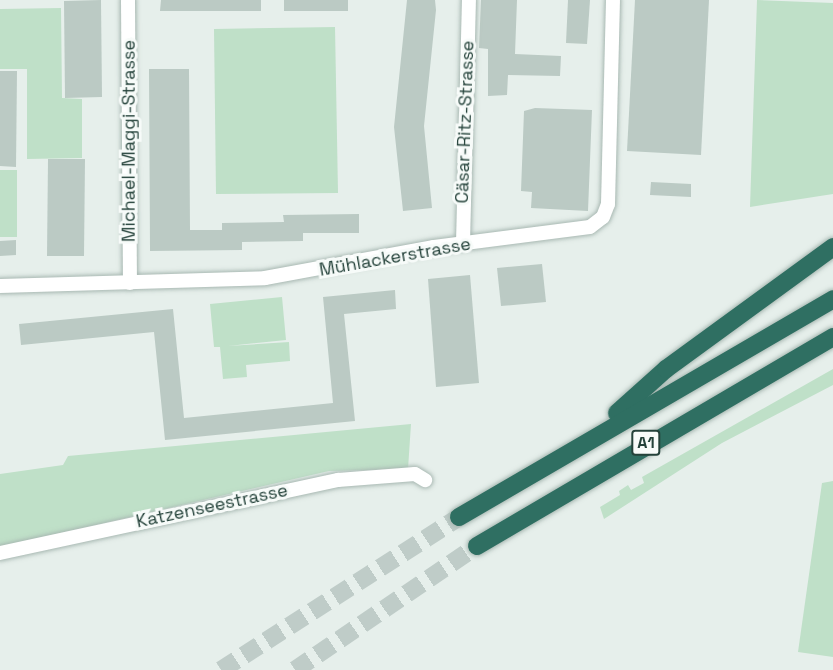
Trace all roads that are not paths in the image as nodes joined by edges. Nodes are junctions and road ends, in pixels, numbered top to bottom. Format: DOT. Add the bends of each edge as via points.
graph roads {
  1 [pos="128,0"];
  2 [pos="469,0"];
  3 [pos="614,0"];
  4 [pos="463,243"];
  5 [pos="833,248"];
  6 [pos="130,283"];
  7 [pos="0,286"];
  8 [pos="833,299"];
  9 [pos="828,341"];
  10 [pos="588,438"];
  11 [pos="425,480"];
  12 [pos="459,517"];
  13 [pos="477,546"];
  14 [pos="0,553"];
  1 -- 6 [label="street, Michael-Maggi-Strasse"];
  2 -- 4 [label="street, Cäsar-Ritz-Strasse"];
  3 -- 4 [label="street, Mühlackerstrasse" via="608,204 603,218 569,233"];
  4 -- 6 [label="street, Mühlackerstrasse" via="265,278"];
  5 -- 10 [label="highway" via="666,369"];
  6 -- 7 [label="street, Mühlackerstrasse"];
  8 -- 10 [label="highway, A1"];
  9 -- 13 [label="highway, A1"];
  10 -- 12 [label="highway, A1"];
  11 -- 14 [label="street, Katzenseestrasse" via="415,474 395,473 338,480"];
}
